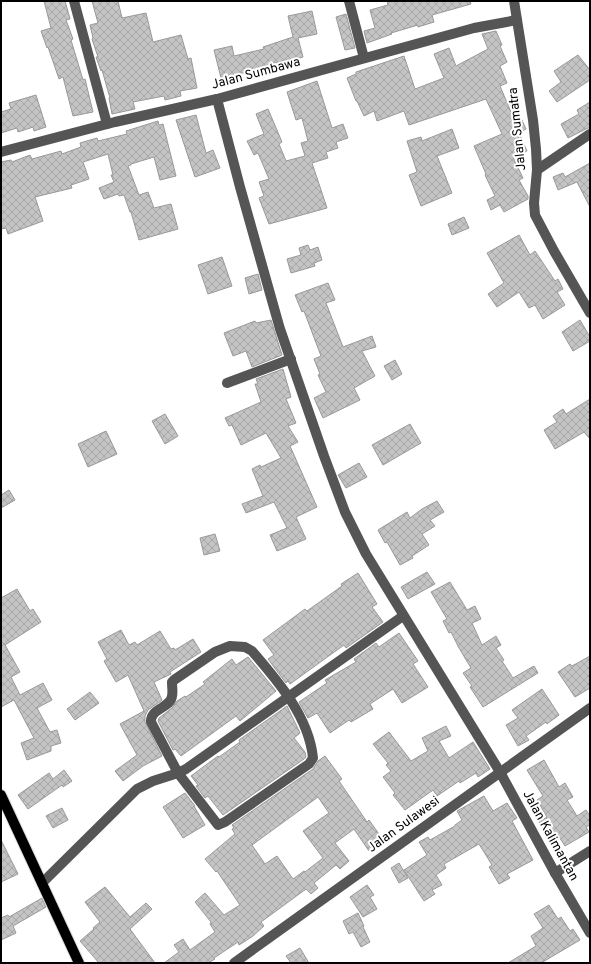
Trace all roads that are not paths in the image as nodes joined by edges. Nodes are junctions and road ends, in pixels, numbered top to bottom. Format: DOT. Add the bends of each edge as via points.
graph roads {
  1 [pos="74,1"];
  2 [pos="349,1"];
  3 [pos="514,1"];
  4 [pos="517,20"];
  5 [pos="364,58"];
  6 [pos="217,98"];
  7 [pos="107,124"];
  8 [pos="590,134"];
  9 [pos="1,152"];
  10 [pos="537,170"];
  11 [pos="590,313"];
  12 [pos="291,359"];
  13 [pos="227,383"];
  14 [pos="403,616"];
  15 [pos="288,697"];
  16 [pos="590,708"];
  17 [pos="500,772"];
  18 [pos="178,773"];
  19 [pos="1,795"];
  20 [pos="590,851"];
  21 [pos="555,874"];
  22 [pos="42,882"];
  23 [pos="590,933"];
  24 [pos="80,963"];
  25 [pos="234,963"];
  1 -- 7 [label="street"];
  2 -- 5 [label="street"];
  3 -- 4 [label="street, Jalan Sumatra"];
  4 -- 5 [label="street, Jalan Sumbawa" via="474,28"];
  4 -- 10 [label="street, Jalan Sumatra"];
  5 -- 6 [label="street, Jalan Sumbawa"];
  6 -- 7 [label="street, Jalan Sumbawa"];
  6 -- 12 [label="street, Jalan Kalimantan" via="280,329"];
  7 -- 9 [label="street, Jalan Sumbawa"];
  8 -- 10 [label="street"];
  10 -- 11 [label="street, Jalan Sumatra" via="535,215"];
  12 -- 13 [label="street"];
  12 -- 14 [label="street, Jalan Kalimantan" via="345,512 366,554"];
  14 -- 15 [label="street"];
  14 -- 17 [label="street, Jalan Kalimantan"];
  15 -- 18 [label="street"];
  15 -- 18 [label="street" via="308,734 313,758 309,764 218,825"];
  15 -- 18 [label="street" via="252,651 245,647 230,646 215,652 174,680 170,700 154,713 151,719"];
  16 -- 17 [label="street, Jalan Sulawesi"];
  17 -- 21 [label="street, Jalan Kalimantan"];
  17 -- 25 [label="street, Jalan Sulawesi"];
  18 -- 22 [label="street" via="137,789"];
  19 -- 22 [label="main road"];
  20 -- 21 [label="street"];
  21 -- 23 [label="street, Jalan Kalimantan"];
  22 -- 24 [label="main road"];
}
